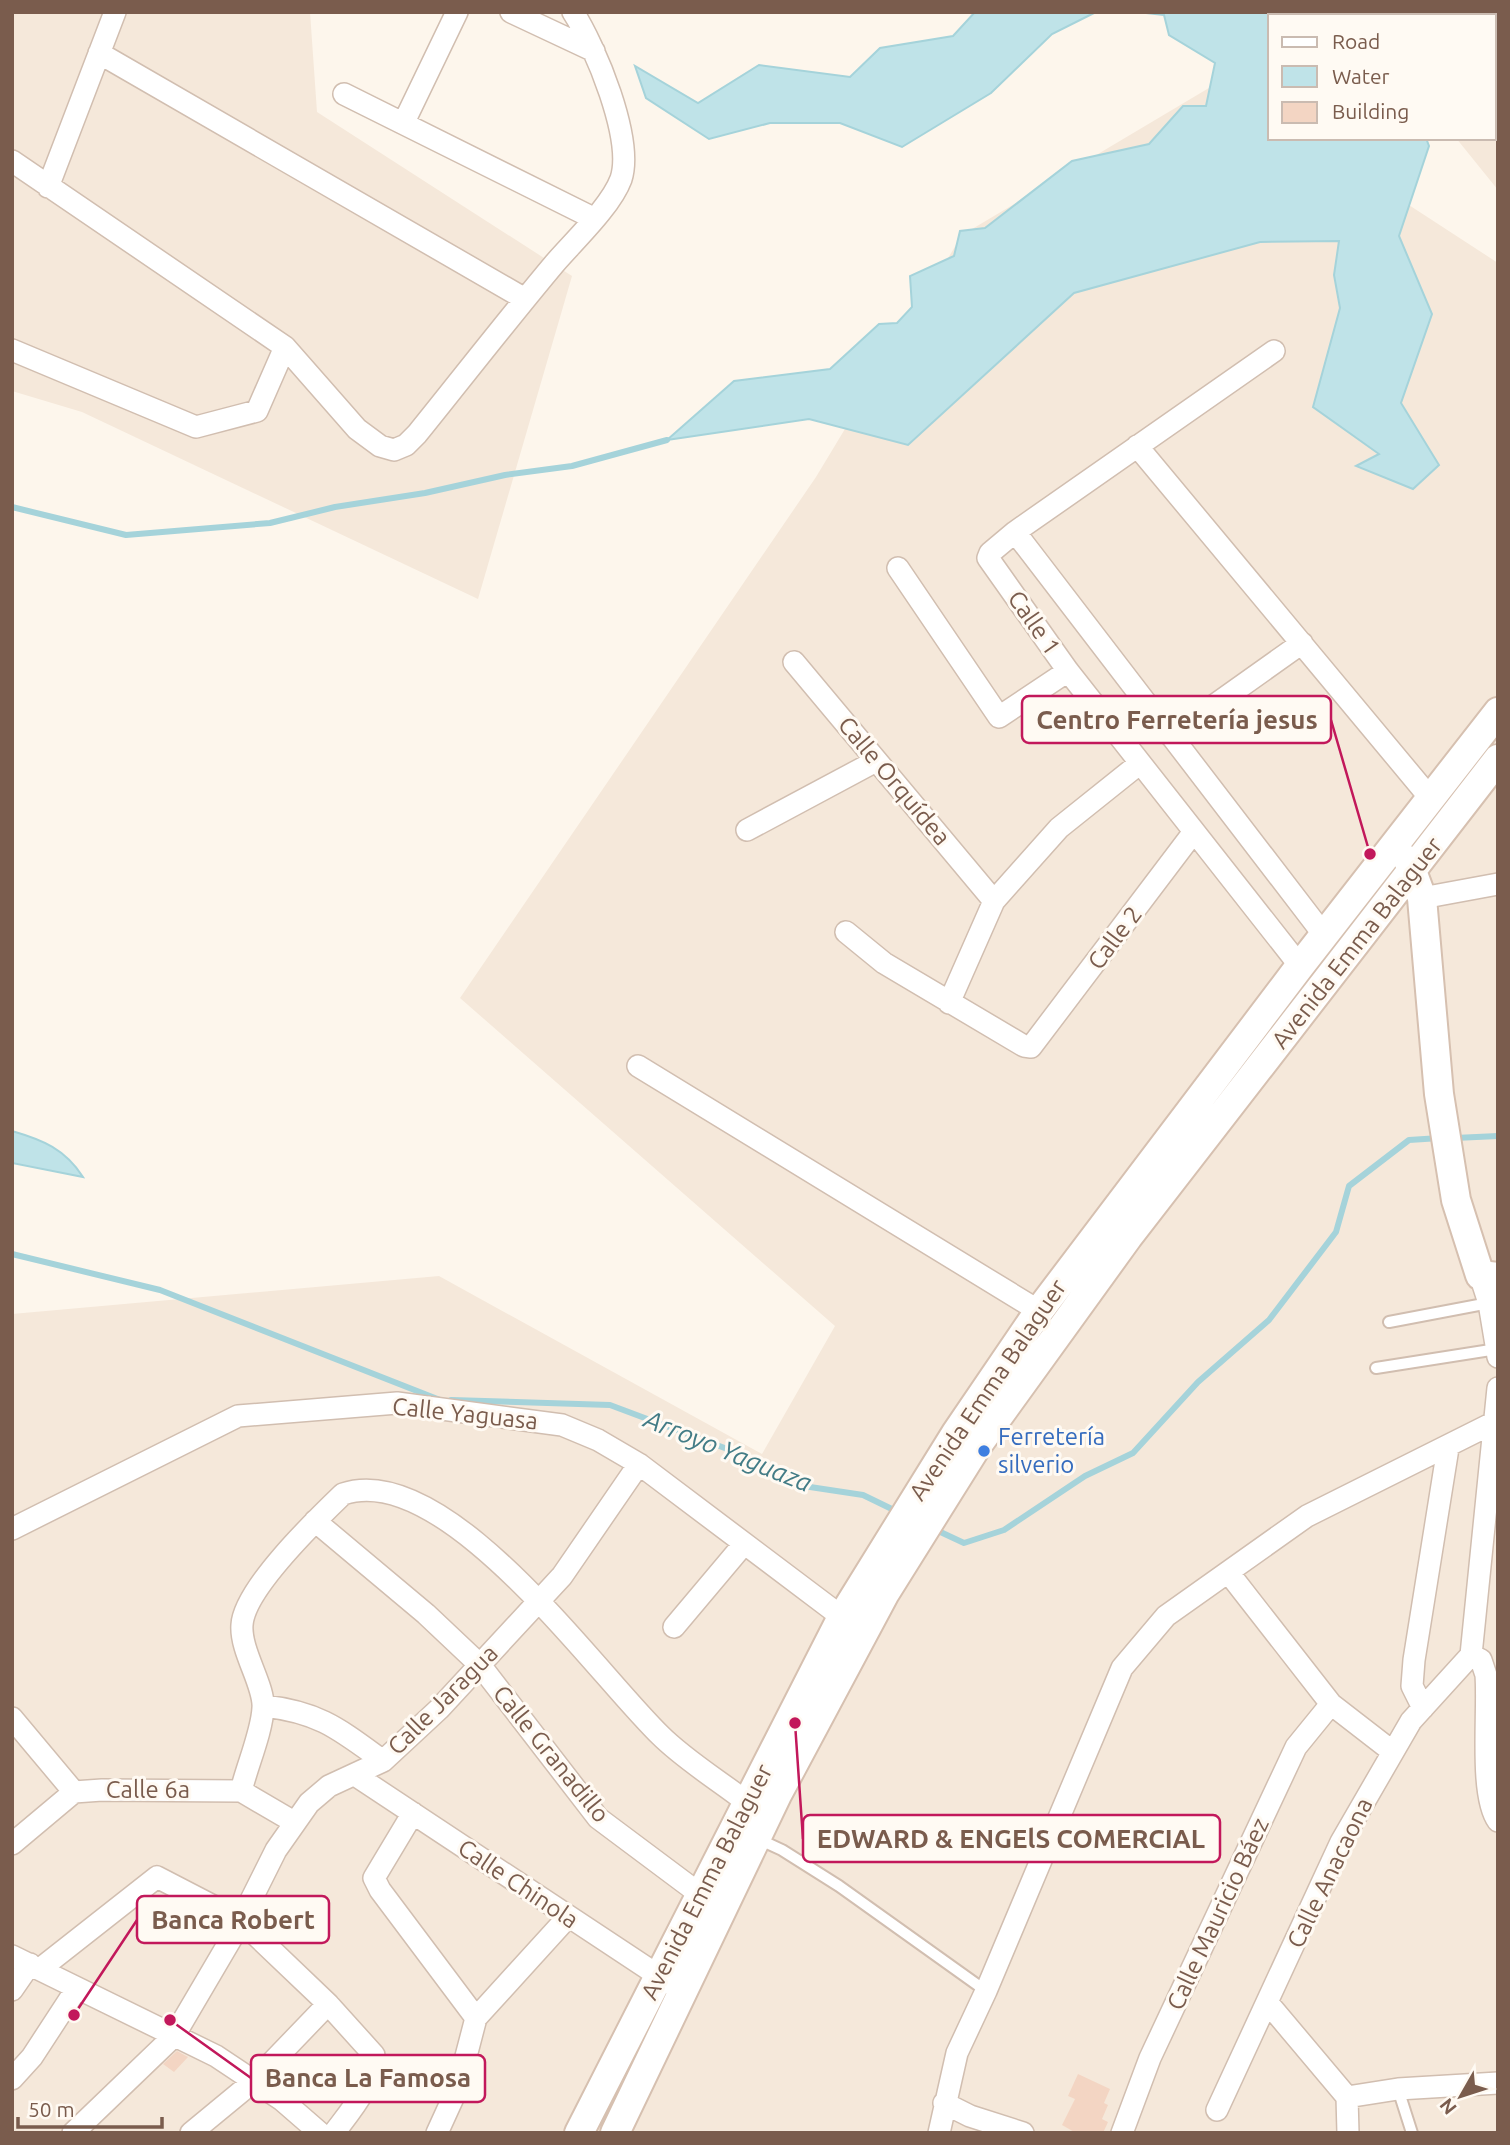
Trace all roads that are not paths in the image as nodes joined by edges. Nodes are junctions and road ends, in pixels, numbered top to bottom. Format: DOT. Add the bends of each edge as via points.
graph roads {
  1 [pos="115,12"];
  2 [pos="457,12"];
  3 [pos="512,12"];
  4 [pos="573,12"];
  5 [pos="594,51"];
  6 [pos="99,53"];
  7 [pos="344,94"];
  8 [pos="404,122"];
  9 [pos="12,161"];
  10 [pos="48,187"];
  11 [pos="593,218"];
  12 [pos="525,299"];
  13 [pos="285,347"];
  14 [pos="12,350"];
  15 [pos="1274,351"];
  16 [pos="1137,446"];
  17 [pos="1015,532"];
  18 [pos="898,568"];
  19 [pos="1302,643"];
  20 [pos="794,662"];
  21 [pos="1068,671"];
  22 [pos="1498,712"];
  23 [pos="1171,736"];
  24 [pos="1498,758"];
  25 [pos="876,761"];
  26 [pos="1139,764"];
  27 [pos="1431,799"];
  28 [pos="747,830"];
  29 [pos="1193,833"];
  30 [pos="1397,842"];
  31 [pos="1414,871"];
  32 [pos="1498,884"];
  33 [pos="1422,898"];
  34 [pos="994,901"];
  35 [pos="846,932"];
  36 [pos="1325,935"];
  37 [pos="1300,966"];
  38 [pos="949,1003"];
  39 [pos="638,1066"];
  40 [pos="1117,1230"];
  41 [pos="1489,1285"];
  42 [pos="1040,1311"];
  43 [pos="1388,1322"];
  44 [pos="1497,1349"];
  45 [pos="1498,1357"];
  46 [pos="1376,1368"];
  47 [pos="1498,1388"];
  48 [pos="1495,1422"];
  49 [pos="967,1439"];
  50 [pos="1448,1448"];
  51 [pos="639,1464"];
  52 [pos="315,1521"];
  53 [pos="12,1529"];
  54 [pos="743,1545"];
  55 [pos="1488,1564"];
  56 [pos="1228,1572"];
  57 [pos="874,1586"];
  58 [pos="539,1601"];
  59 [pos="842,1617"];
  60 [pos="674,1627"];
  61 [pos="1471,1654"];
  62 [pos="480,1665"];
  63 [pos="1493,1692"];
  64 [pos="1331,1704"];
  65 [pos="264,1706"];
  66 [pos="1423,1708"];
  67 [pos="12,1718"];
  68 [pos="1393,1752"];
  69 [pos="383,1760"];
  70 [pos="355,1775"];
  71 [pos="241,1791"];
  72 [pos="74,1792"];
  73 [pos="749,1804"];
  74 [pos="412,1813"];
  75 [pos="1498,1821"];
  76 [pos="294,1822"];
  77 [pos="756,1837"];
  78 [pos="12,1844"];
  79 [pos="701,1895"];
  80 [pos="567,1918"];
  81 [pos="240,1920"];
  82 [pos="24,1961"];
  83 [pos="658,1977"];
  84 [pos="77,1988"];
  85 [pos="12,1990"];
  86 [pos="683,1990"];
  87 [pos="986,1991"];
  88 [pos="1267,2002"];
  89 [pos="328,2004"];
  90 [pos="476,2018"];
  91 [pos="174,2036"];
  92 [pos="12,2079"];
  93 [pos="254,2081"];
  94 [pos="1498,2083"];
  95 [pos="1398,2089"];
  96 [pos="1347,2097"];
  97 [pos="944,2102"];
  98 [pos="1217,2110"];
  99 [pos="72,2133"];
  100 [pos="191,2133"];
  101 [pos="320,2133"];
  102 [pos="334,2133"];
  103 [pos="437,2133"];
  104 [pos="579,2133"];
  105 [pos="615,2133"];
  106 [pos="939,2133"];
  107 [pos="1023,2133"];
  108 [pos="1122,2133"];
  109 [pos="1348,2133"];
  110 [pos="1412,2133"];
  1 -- 6 [label="street"];
  2 -- 8 [label="street"];
  3 -- 5 [label="street"];
  4 -- 5 [label="street"];
  5 -- 11 [label="street" via="625,159 621,179"];
  6 -- 10 [label="street"];
  6 -- 12 [label="street"];
  7 -- 8 [label="street"];
  8 -- 11 [label="street"];
  9 -- 10 [label="street"];
  10 -- 13 [label="street"];
  11 -- 12 [label="street"];
  12 -- 13 [label="street" via="417,434 394,450 357,429"];
  13 -- 14 [label="street" via="257,411 195,427"];
  15 -- 16 [label="street, Calle 1"];
  16 -- 17 [label="street, Calle 1"];
  16 -- 19 [label="street"];
  17 -- 21 [label="street, Calle 1" via="988,558"];
  17 -- 23 [label="street"];
  18 -- 21 [label="street" via="999,718"];
  19 -- 23 [label="street"];
  19 -- 27 [label="street"];
  20 -- 25 [label="street, Calle Orquídea"];
  21 -- 26 [label="street, Calle 1"];
  22 -- 27 [label="street, Avenida Emma Balaguer"];
  23 -- 36 [label="street"];
  24 -- 31 [label="street, Avenida Emma Balaguer"];
  25 -- 28 [label="street"];
  25 -- 34 [label="street, Calle Orquídea"];
  26 -- 29 [label="street, Calle 1"];
  26 -- 34 [label="street" via="1059,828"];
  27 -- 30 [label="street, Avenida Emma Balaguer"];
  29 -- 37 [label="street, Calle 1"];
  29 -- 38 [label="street, Calle 2" via="1037,1043 1024,1046"];
  30 -- 31 [label="street"];
  30 -- 36 [label="street, Avenida Emma Balaguer"];
  31 -- 33 [label="street"];
  31 -- 40 [label="street, Avenida Emma Balaguer"];
  32 -- 33 [label="street"];
  33 -- 41 [label="street" via="1439,1094 1456,1200"];
  34 -- 38 [label="street"];
  35 -- 38 [label="street" via="884,963"];
  36 -- 37 [label="street, Avenida Emma Balaguer"];
  37 -- 40 [label="street, Avenida Emma Balaguer"];
  39 -- 42 [label="street"];
  40 -- 42 [label="street, Avenida Emma Balaguer"];
  40 -- 49 [label="street, Avenida Emma Balaguer"];
  41 -- 43 [label="lane"];
  41 -- 44 [label="street"];
  42 -- 49 [label="street, Avenida Emma Balaguer"];
  44 -- 45 [label="street"];
  44 -- 46 [label="lane"];
  47 -- 48 [label="street"];
  48 -- 50 [label="street"];
  48 -- 55 [label="street"];
  49 -- 57 [label="street, Avenida Emma Balaguer"];
  50 -- 56 [label="street" via="1307,1516"];
  50 -- 66 [label="street" via="1414,1660 1412,1686"];
  51 -- 53 [label="street, Calle Yaguasa" via="562,1425 397,1403 246,1414"];
  51 -- 54 [label="street, Calle Yaguasa"];
  51 -- 58 [label="street, Calle Jaragua" via="562,1576"];
  52 -- 58 [label="street" via="343,1494 356,1489 401,1495 445,1517"];
  52 -- 62 [label="street, Calle Granadillo"];
  52 -- 65 [label="street" via="272,1568 245,1613 242,1625 247,1654"];
  54 -- 59 [label="street, Calle Yaguasa"];
  54 -- 60 [label="street"];
  55 -- 61 [label="street"];
  56 -- 64 [label="street"];
  56 -- 87 [label="street" via="1166,1616 1122,1668"];
  57 -- 59 [label="street, Avenida Emma Balaguer"];
  57 -- 77 [label="street, Avenida Emma Balaguer"];
  58 -- 62 [label="street, Calle Jaragua"];
  58 -- 73 [label="street" via="661,1736"];
  59 -- 73 [label="street, Avenida Emma Balaguer"];
  61 -- 63 [label="street" via="1481,1660"];
  61 -- 66 [label="street, Calle Anacaona"];
  62 -- 69 [label="street, Calle Jaragua"];
  62 -- 79 [label="street, Calle Granadillo" via="598,1818"];
  63 -- 75 [label="street" via="1487,1782"];
  64 -- 68 [label="street"];
  64 -- 108 [label="street, Calle Mauricio Báez" via="1296,1747 1150,2058"];
  65 -- 69 [label="street" via="321,1717"];
  65 -- 71 [label="street"];
  66 -- 68 [label="street, Calle Anacaona"];
  67 -- 72 [label="street"];
  68 -- 88 [label="street, Calle Anacaona" via="1341,1842"];
  69 -- 70 [label="street, Calle Jaragua"];
  70 -- 74 [label="street, Calle Chinola"];
  70 -- 76 [label="street, Calle Jaragua" via="329,1786"];
  71 -- 72 [label="street, Calle 6a"];
  71 -- 76 [label="street"];
  72 -- 78 [label="street, Calle 6a"];
  73 -- 79 [label="street, Avenida Emma Balaguer"];
  74 -- 80 [label="street, Calle Chinola"];
  74 -- 90 [label="street" via="374,1878"];
  76 -- 81 [label="street, Calle Jaragua"];
  77 -- 86 [label="street, Avenida Emma Balaguer"];
  77 -- 87 [label="lane" via="839,1886"];
  79 -- 83 [label="street, Avenida Emma Balaguer"];
  80 -- 83 [label="street, Calle Chinola"];
  80 -- 90 [label="street"];
  81 -- 82 [label="street" via="157,1877"];
  81 -- 89 [label="street"];
  81 -- 91 [label="street, Calle Jaragua"];
  82 -- 84 [label="street"];
  82 -- 85 [label="street"];
  83 -- 86 [label="street, Calle Chinola"];
  83 -- 104 [label="street, Avenida Emma Balaguer"];
  84 -- 91 [label="street"];
  84 -- 92 [label="street"];
  86 -- 105 [label="street, Avenida Emma Balaguer"];
  87 -- 97 [label="street" via="957,2053"];
  88 -- 96 [label="street"];
  88 -- 98 [label="street, Calle Anacaona"];
  89 -- 93 [label="street"];
  89 -- 102 [label="street" via="374,2055 364,2092"];
  90 -- 103 [label="street" via="458,2087"];
  91 -- 93 [label="street"];
  91 -- 99 [label="street, Calle Jaragua"];
  93 -- 100 [label="street"];
  93 -- 101 [label="street"];
  94 -- 95 [label="street"];
  95 -- 96 [label="street"];
  95 -- 110 [label="lane"];
  96 -- 109 [label="street"];
  97 -- 106 [label="street"];
  97 -- 107 [label="street" via="970,2116"];
}
